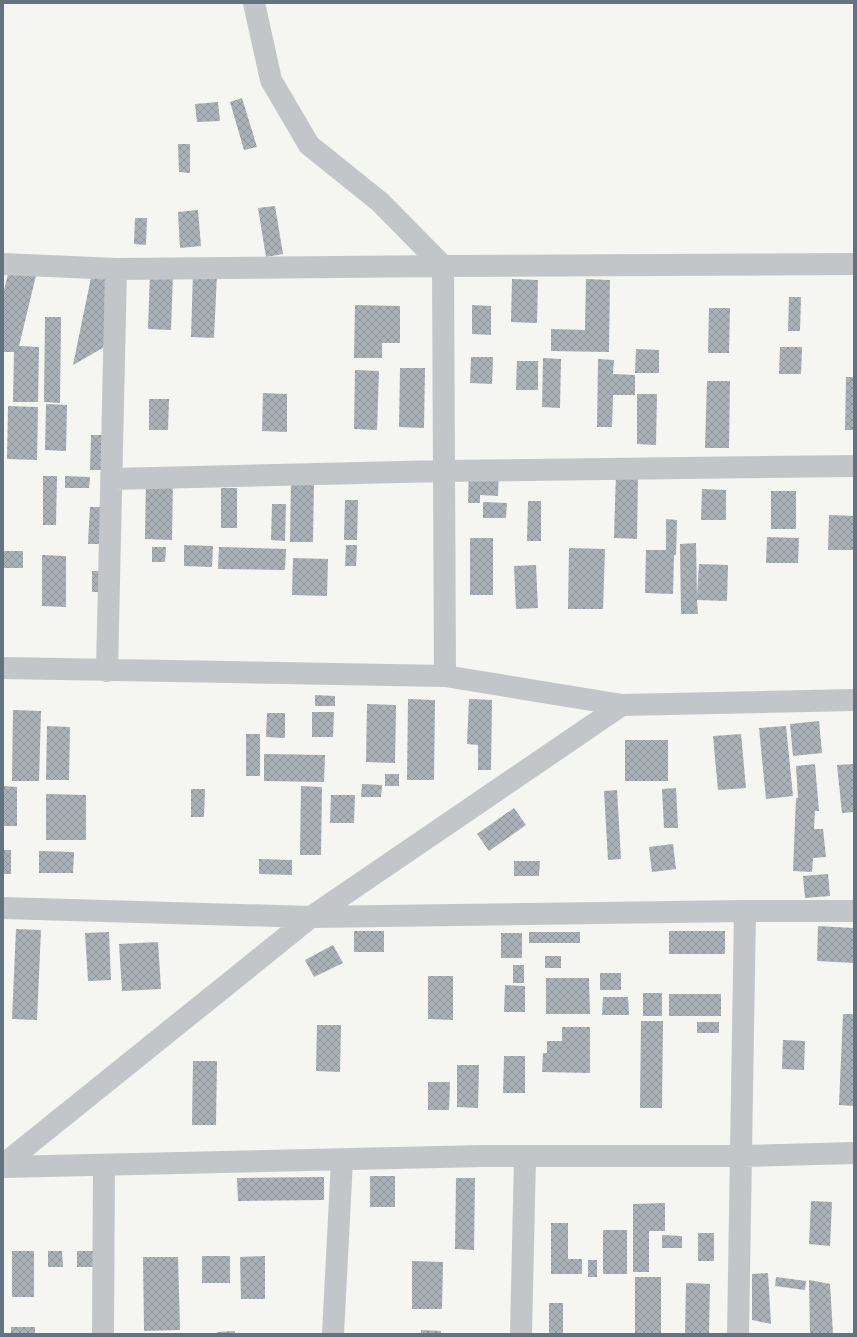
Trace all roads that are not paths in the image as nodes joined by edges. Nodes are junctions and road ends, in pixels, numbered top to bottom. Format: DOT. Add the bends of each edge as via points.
graph roads {
  1 [pos="254,3"];
  2 [pos="3,264"];
  3 [pos="854,264"];
  4 [pos="443,266"];
  5 [pos="116,269"];
  6 [pos="854,466"];
  7 [pos="444,471"];
  8 [pos="112,479"];
  9 [pos="3,668"];
  10 [pos="107,671"];
  11 [pos="445,676"];
  12 [pos="854,700"];
  13 [pos="622,706"];
  14 [pos="3,908"];
  15 [pos="745,910"];
  16 [pos="854,912"];
  17 [pos="311,918"];
  18 [pos="854,1153"];
  19 [pos="741,1156"];
  20 [pos="525,1157"];
  21 [pos="342,1160"];
  22 [pos="104,1165"];
  23 [pos="3,1166"];
  24 [pos="103,1334"];
  25 [pos="333,1334"];
  26 [pos="521,1334"];
  27 [pos="738,1334"];
  1 -- 4 [label="street" via="271,80 309,145 380,202"];
  2 -- 5 [label="street"];
  3 -- 4 [label="street"];
  4 -- 5 [label="street"];
  4 -- 7 [label="street"];
  5 -- 8 [label="street"];
  6 -- 7 [label="street"];
  7 -- 8 [label="street"];
  7 -- 11 [label="street"];
  8 -- 10 [label="street"];
  9 -- 10 [label="street"];
  10 -- 11 [label="street"];
  11 -- 13 [label="street"];
  12 -- 13 [label="street"];
  13 -- 17 [label="street"];
  14 -- 17 [label="street"];
  15 -- 16 [label="street"];
  15 -- 17 [label="street"];
  15 -- 19 [label="street"];
  17 -- 23 [label="street"];
  18 -- 19 [label="street"];
  19 -- 20 [label="street"];
  19 -- 27 [label="street"];
  20 -- 21 [label="street"];
  20 -- 26 [label="street"];
  21 -- 22 [label="street"];
  21 -- 25 [label="street"];
  22 -- 23 [label="street"];
  22 -- 24 [label="street"];
}
